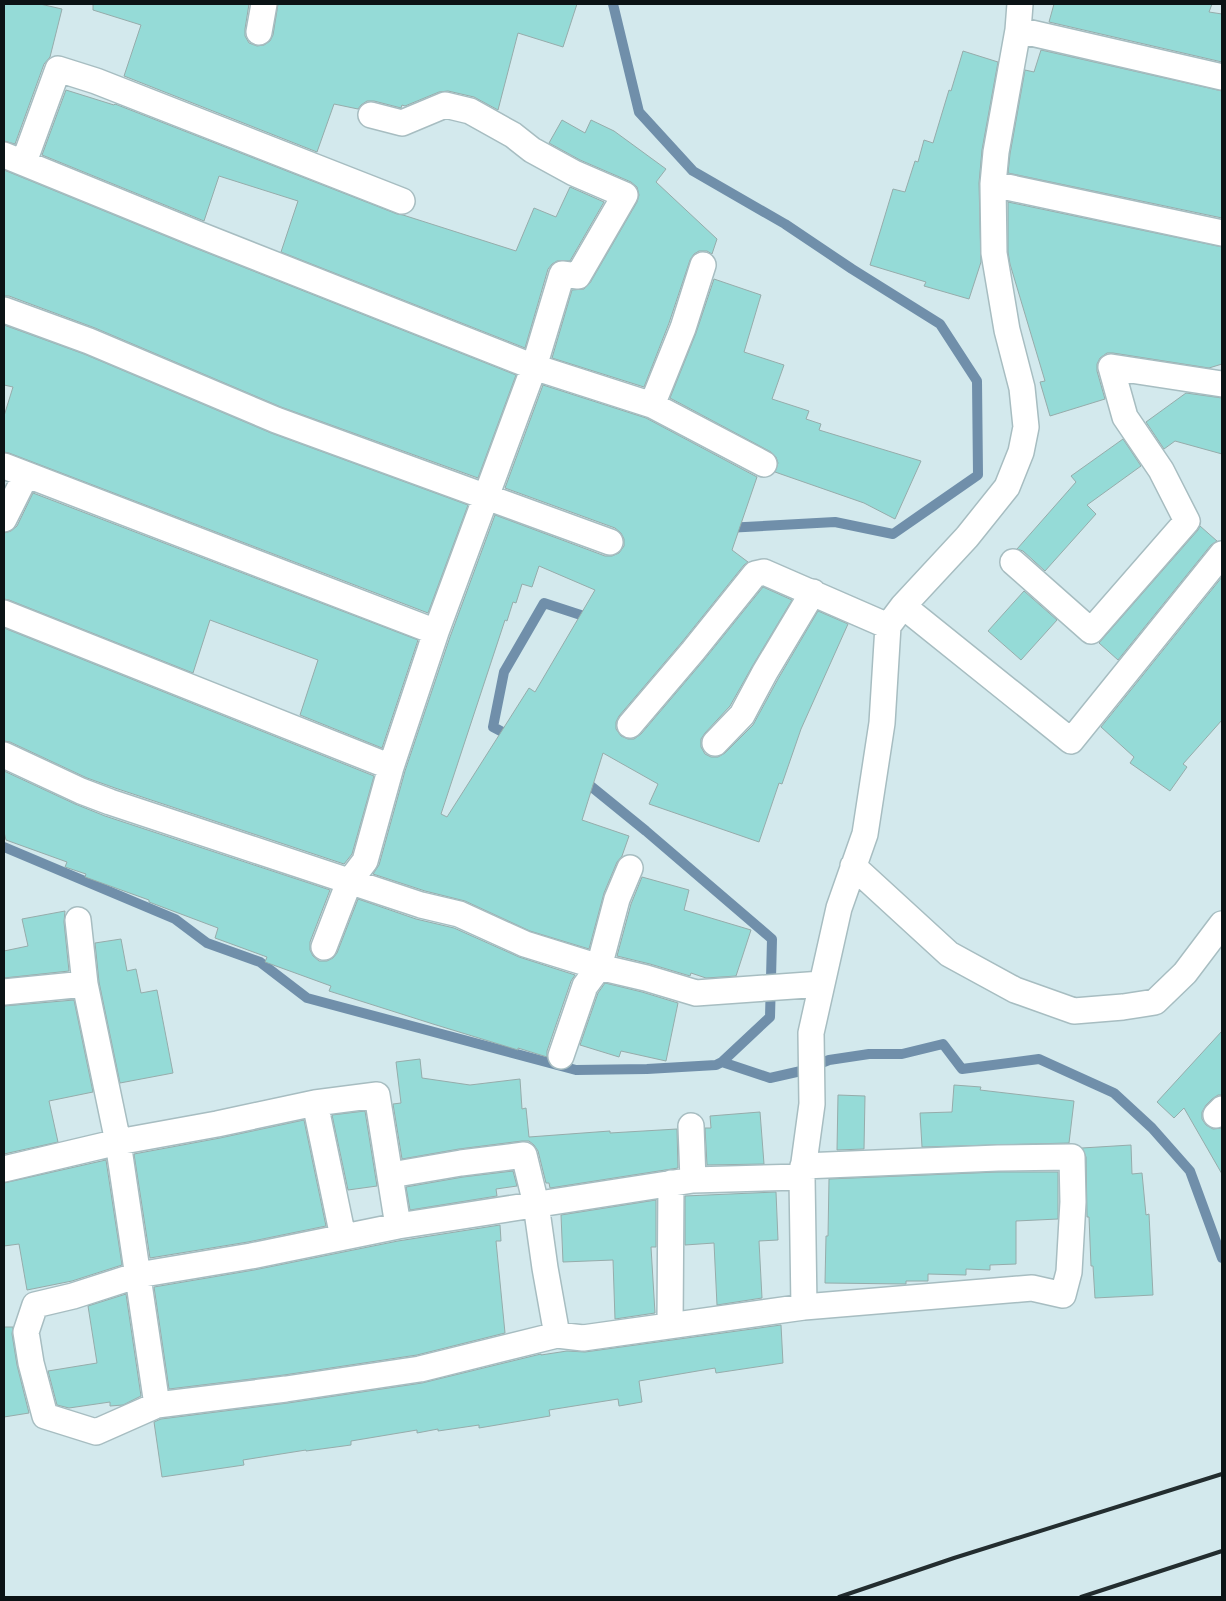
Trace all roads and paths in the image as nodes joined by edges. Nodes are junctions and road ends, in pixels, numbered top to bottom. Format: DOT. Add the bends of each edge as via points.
graph roads {
  1 [pos="264,4"];
  2 [pos="1020,4"];
  3 [pos="1018,30"];
  4 [pos="259,32"];
  5 [pos="1222,77"];
  6 [pos="371,115"];
  7 [pos="14,159"];
  8 [pos="993,184"];
  9 [pos="402,201"];
  10 [pos="1222,233"];
  11 [pos="703,265"];
  12 [pos="4,310"];
  13 [pos="534,366"];
  14 [pos="1222,384"];
  15 [pos="652,406"];
  16 [pos="764,464"];
  17 [pos="15,470"];
  18 [pos="486,497"];
  19 [pos="4,519"];
  20 [pos="610,542"];
  21 [pos="1222,554"];
  22 [pos="1013,562"];
  23 [pos="813,592"];
  24 [pos="903,606"];
  25 [pos="4,613"];
  26 [pos="888,626"];
  27 [pos="436,632"];
  28 [pos="630,725"];
  29 [pos="715,743"];
  30 [pos="4,755"];
  31 [pos="391,767"];
  32 [pos="853,866"];
  33 [pos="630,868"];
  34 [pos="349,882"];
  35 [pos="78,920"];
  36 [pos="1222,924"];
  37 [pos="324,947"];
  38 [pos="599,967"];
  39 [pos="85,984"];
  40 [pos="822,984"];
  41 [pos="4,992"];
  42 [pos="561,1056"];
  43 [pos="315,1103"];
  44 [pos="690,1126"];
  45 [pos="118,1142"];
  46 [pos="4,1169"];
  47 [pos="803,1172"];
  48 [pos="391,1176"];
  49 [pos="682,1182"];
  50 [pos="536,1204"];
  51 [pos="398,1226"];
  52 [pos="343,1237"];
  53 [pos="138,1275"];
  54 [pos="804,1308"];
  55 [pos="670,1325"];
  56 [pos="557,1335"];
  57 [pos="157,1405"];
  1 -- 4 [label="street"];
  2 -- 3 [label="street"];
  3 -- 5 [label="street"];
  3 -- 8 [label="street"];
  6 -- 13 [label="street" via="402,123 445,105 470,110 532,150 625,195 578,276 562,274"];
  7 -- 9 [label="street" via="58,68"];
  7 -- 13 [label="street"];
  8 -- 10 [label="street"];
  8 -- 24 [label="street" via="994,253 1022,388 1026,427 1021,452 1007,487 967,537"];
  11 -- 15 [label="street"];
  12 -- 18 [label="street" via="89,341 276,420"];
  13 -- 15 [label="street"];
  13 -- 18 [label="street"];
  14 -- 22 [label="street" via="1111,367 1125,417 1160,470 1187,521 1090,631"];
  15 -- 16 [label="street"];
  17 -- 19 [label="street"];
  17 -- 27 [label="street"];
  18 -- 20 [label="street"];
  18 -- 27 [label="street"];
  21 -- 24 [label="street" via="1071,741"];
  23 -- 26 [label="street"];
  23 -- 28 [label="street" via="764,572 755,574"];
  23 -- 29 [label="street" via="742,715"];
  24 -- 26 [label="street"];
  25 -- 31 [label="street"];
  26 -- 32 [label="street" via="882,723 865,834"];
  27 -- 31 [label="street"];
  30 -- 34 [label="street" via="103,800"];
  31 -- 34 [label="street" via="365,861"];
  32 -- 36 [label="street" via="949,954 1015,990 1074,1011 1155,1002 1185,973"];
  32 -- 40 [label="street" via="839,908"];
  33 -- 38 [label="street" via="617,899"];
  34 -- 37 [label="street"];
  34 -- 38 [label="street" via="459,914 525,944"];
  35 -- 39 [label="street"];
  38 -- 40 [label="street" via="696,993"];
  38 -- 42 [label="street" via="586,986"];
  39 -- 41 [label="street"];
  39 -- 45 [label="street"];
  40 -- 47 [label="street" via="811,1033 812,1104"];
  43 -- 45 [label="street"];
  43 -- 48 [label="street" via="377,1095"];
  43 -- 52 [label="street"];
  44 -- 49 [label="street"];
  45 -- 46 [label="street"];
  45 -- 53 [label="street"];
  47 -- 49 [label="street"];
  47 -- 54 [label="street"];
  47 -- 54 [label="street" via="998,1158 1072,1157 1069,1272 1063,1295 1032,1288"];
  48 -- 50 [label="street" via="524,1155"];
  48 -- 51 [label="street"];
  49 -- 50 [label="street"];
  49 -- 55 [label="street"];
  50 -- 51 [label="street"];
  50 -- 56 [label="street"];
  51 -- 52 [label="street"];
  52 -- 53 [label="street"];
  53 -- 57 [label="street"];
  53 -- 57 [label="street" via="35,1305 26,1332 45,1416 96,1432"];
  54 -- 55 [label="street"];
  55 -- 56 [label="street" via="583,1338"];
  56 -- 57 [label="street" via="420,1369"];
}
